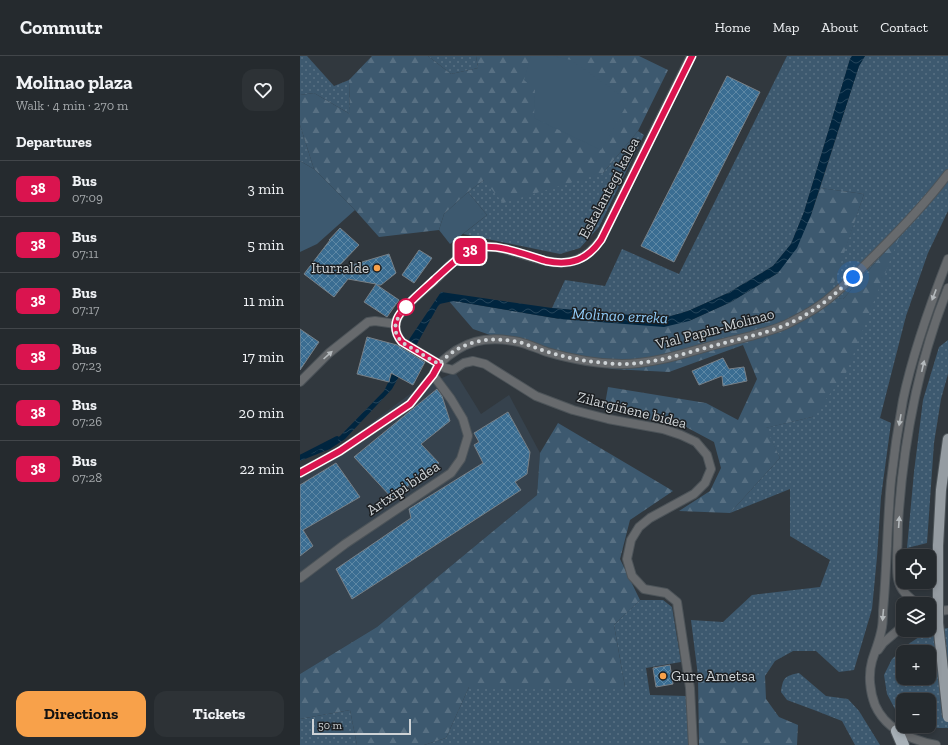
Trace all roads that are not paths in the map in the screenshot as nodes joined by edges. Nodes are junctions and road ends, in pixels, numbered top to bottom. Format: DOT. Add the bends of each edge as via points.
graph roads {
  1 [pos="692,56"];
  2 [pos="948,174"];
  3 [pos="948,259"];
  4 [pos="948,288"];
  5 [pos="396,324"];
  6 [pos="439,364"];
  7 [pos="433,375"];
  8 [pos="300,382"];
  9 [pos="948,439"];
  10 [pos="300,473"];
  11 [pos="300,578"];
  12 [pos="908,597"];
  13 [pos="896,632"];
  14 [pos="872,662"];
  15 [pos="948,717"];
  16 [pos="896,730"];
  17 [pos="898,733"];
  18 [pos="900,733"];
  19 [pos="693,745"];
  20 [pos="903,745"];
  21 [pos="936,745"];
  1 -- 5 [label="street, Eskalantegi kalea" via="596,247 582,258 564,263 492,247 470,250 412,301 398,317"];
  2 -- 6 [label="street, Vial Papin-Molinao" via="902,228 842,288 827,301 790,323 644,362 621,364 581,360 546,352 520,342 500,339 469,343 449,354"];
  3 -- 14 [label="street, one-way" via="932,298 903,400 891,481 884,610 881,632"];
  12 -- 4 [label="street, one-way" via="897,577 902,482 914,401 925,356"];
  5 -- 6 [label="street" via="398,338"];
  8 -- 5 [label="street, one-way" via="329,353 368,322 375,320"];
  6 -- 7 [label="street"];
  6 -- 19 [label="street, Zilargiñene bidea" via="452,370 473,361 485,364 536,396 573,410 681,435 696,442 707,455 711,469 705,483 694,494 650,518 639,527 631,540 628,559 632,576 644,589 666,593 677,602 690,688"];
  7 -- 10 [label="street" via="410,404 340,451"];
  7 -- 11 [label="street, Artxipi bidea" via="463,419 468,436 461,459 451,473 345,544"];
  9 -- 15 [label="main road, bridge" via="941,490 938,546 938,622"];
  13 -- 14 [label="street" via="883,643"];
  14 -- 16 [label="street" via="870,679 875,705 881,716"];
  17 -- 20 [label="highway"];
  18 -- 21 [label="street"];
}
